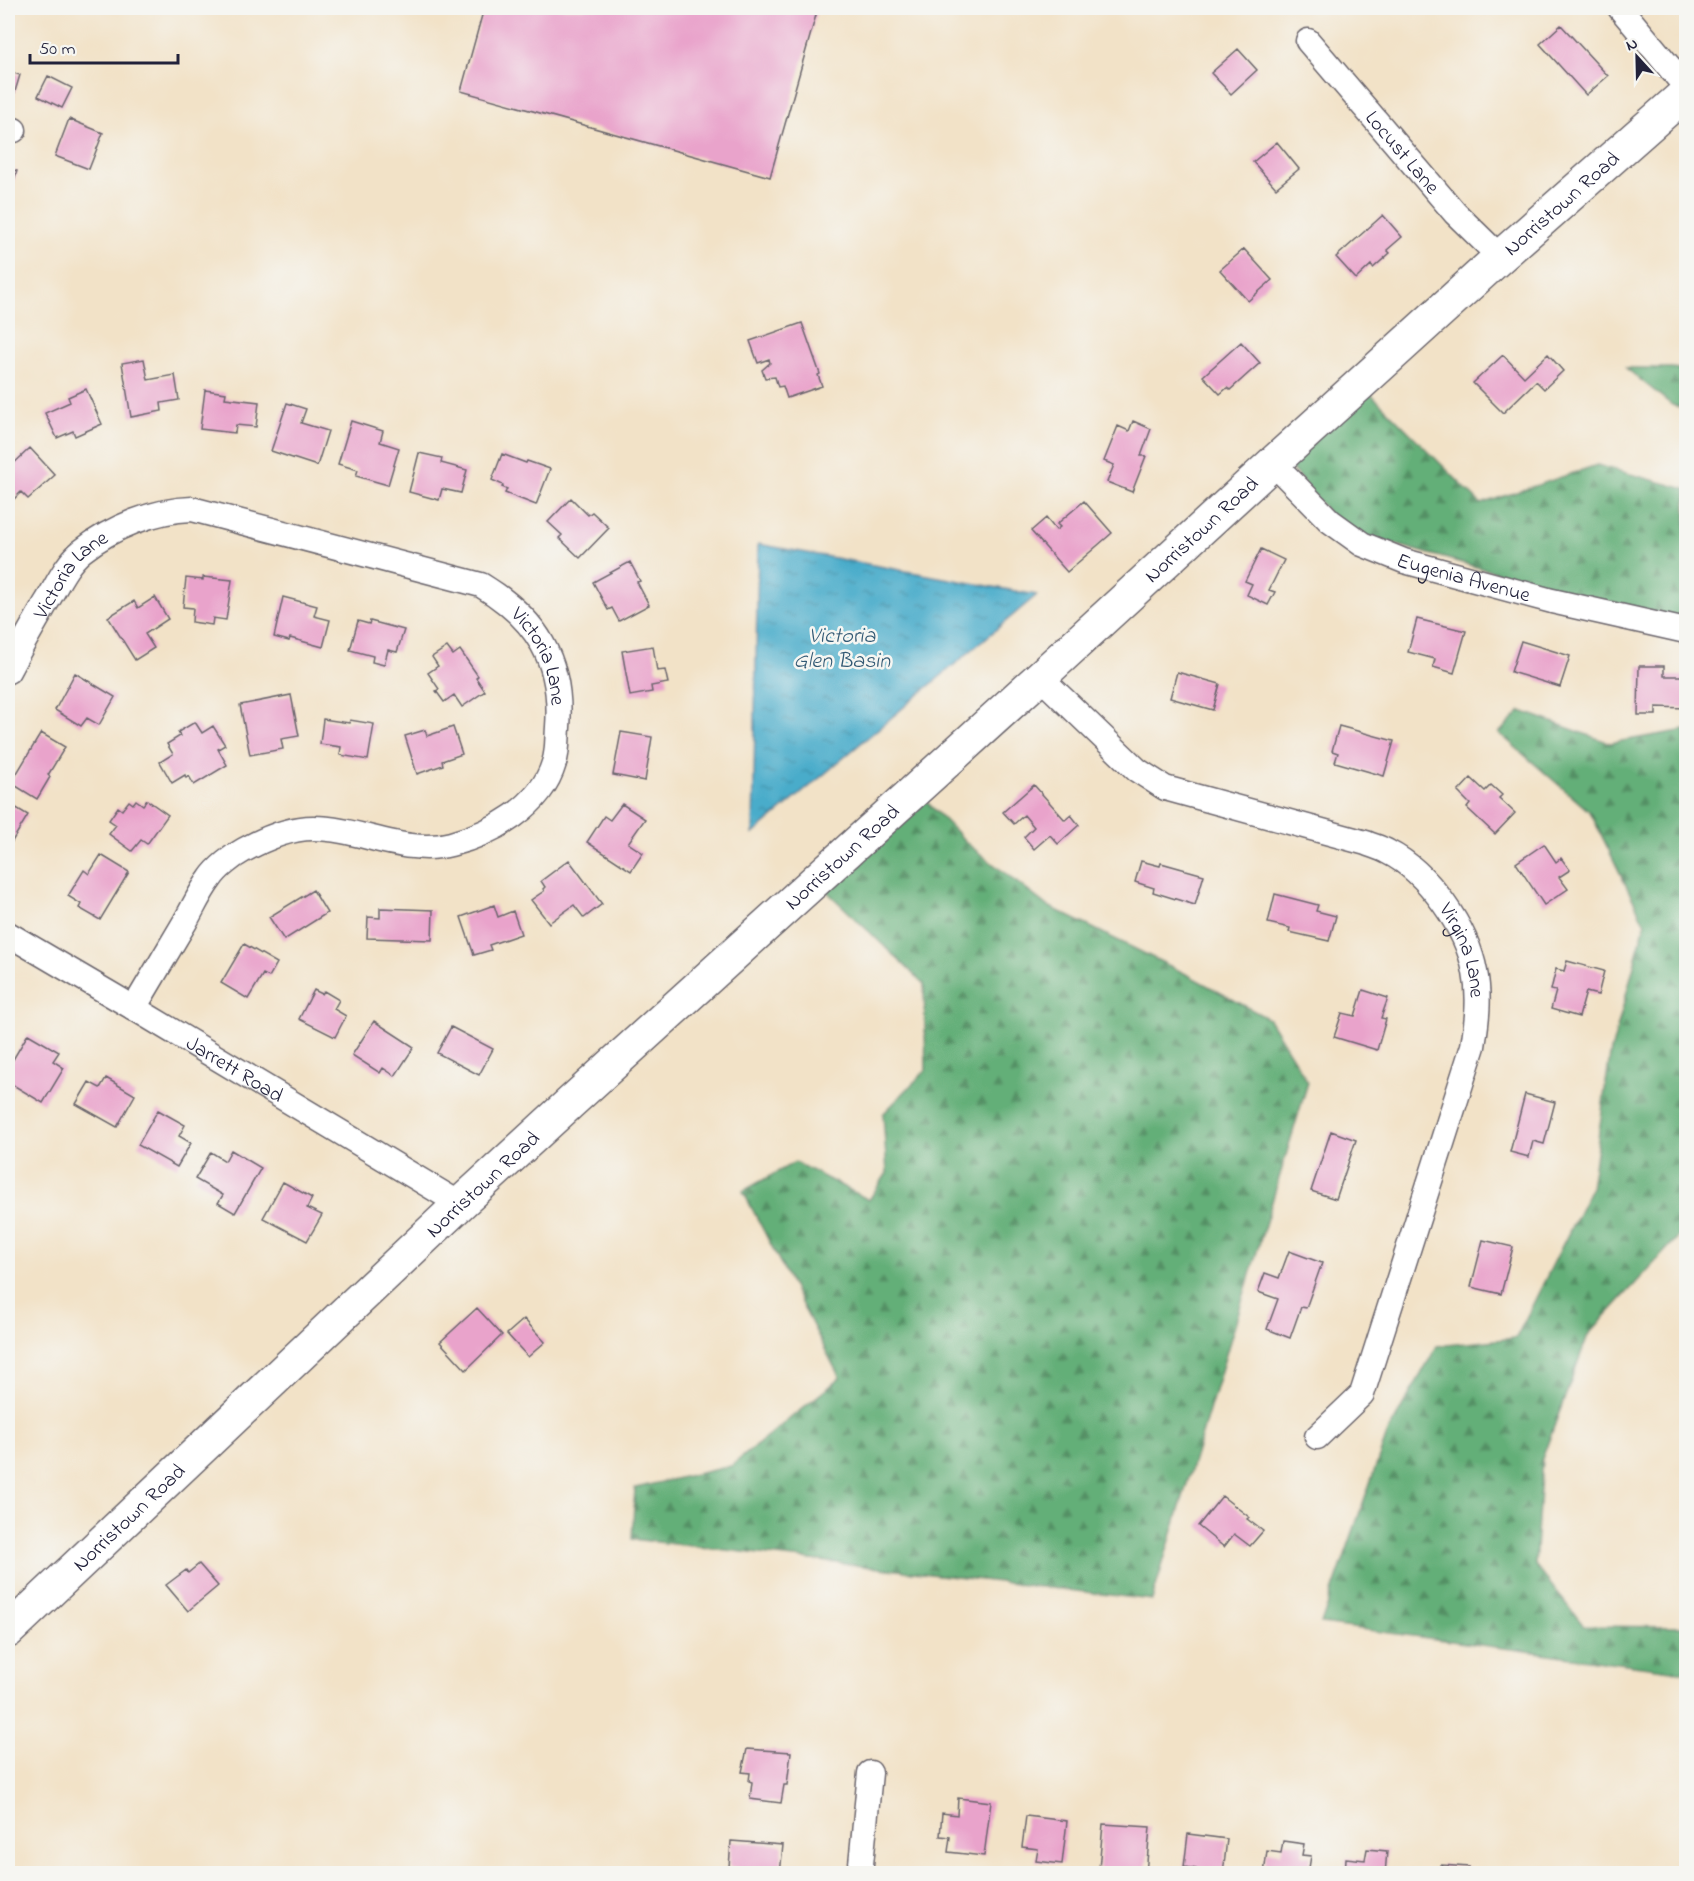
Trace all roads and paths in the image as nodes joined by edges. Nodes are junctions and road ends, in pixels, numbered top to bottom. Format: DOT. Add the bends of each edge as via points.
graph roads {
  1 [pos="1620,8"];
  2 [pos="1308,41"];
  3 [pos="1686,87"];
  4 [pos="1686,93"];
  5 [pos="1500,257"];
  6 [pos="1273,463"];
  7 [pos="1686,631"];
  8 [pos="8,671"];
  9 [pos="1041,677"];
  10 [pos="8,934"];
  11 [pos="134,1008"];
  12 [pos="460,1204"];
  13 [pos="1317,1437"];
  14 [pos="8,1631"];
  15 [pos="870,1773"];
  16 [pos="860,1874"];
  1 -- 3 [label="street"];
  2 -- 5 [label="street, Locust Lane" via="1455,213"];
  4 -- 5 [label="main road, Norristown Road"];
  5 -- 6 [label="main road, Norristown Road"];
  6 -- 7 [label="street, Eugenia Avenue" via="1330,521 1362,544 1404,561 1541,598"];
  6 -- 9 [label="main road, Norristown Road"];
  8 -- 11 [label="street, Victoria Lane" via="66,569 82,551 122,527 159,514 192,509 481,585 514,609 537,633 550,658 560,707 554,763 524,809 470,838 428,848 311,828 289,832 243,851 211,877"];
  9 -- 12 [label="main road, Norristown Road"];
  9 -- 13 [label="street, Virgina Lane" via="1137,770 1165,788 1389,852 1436,894 1456,921 1470,953 1478,993 1477,1021 1459,1091 1362,1394"];
  10 -- 11 [label="street, Jarrett Road"];
  11 -- 12 [label="street, Jarrett Road"];
  12 -- 14 [label="main road, Norristown Road"];
  15 -- 16 [label="street"];
}
